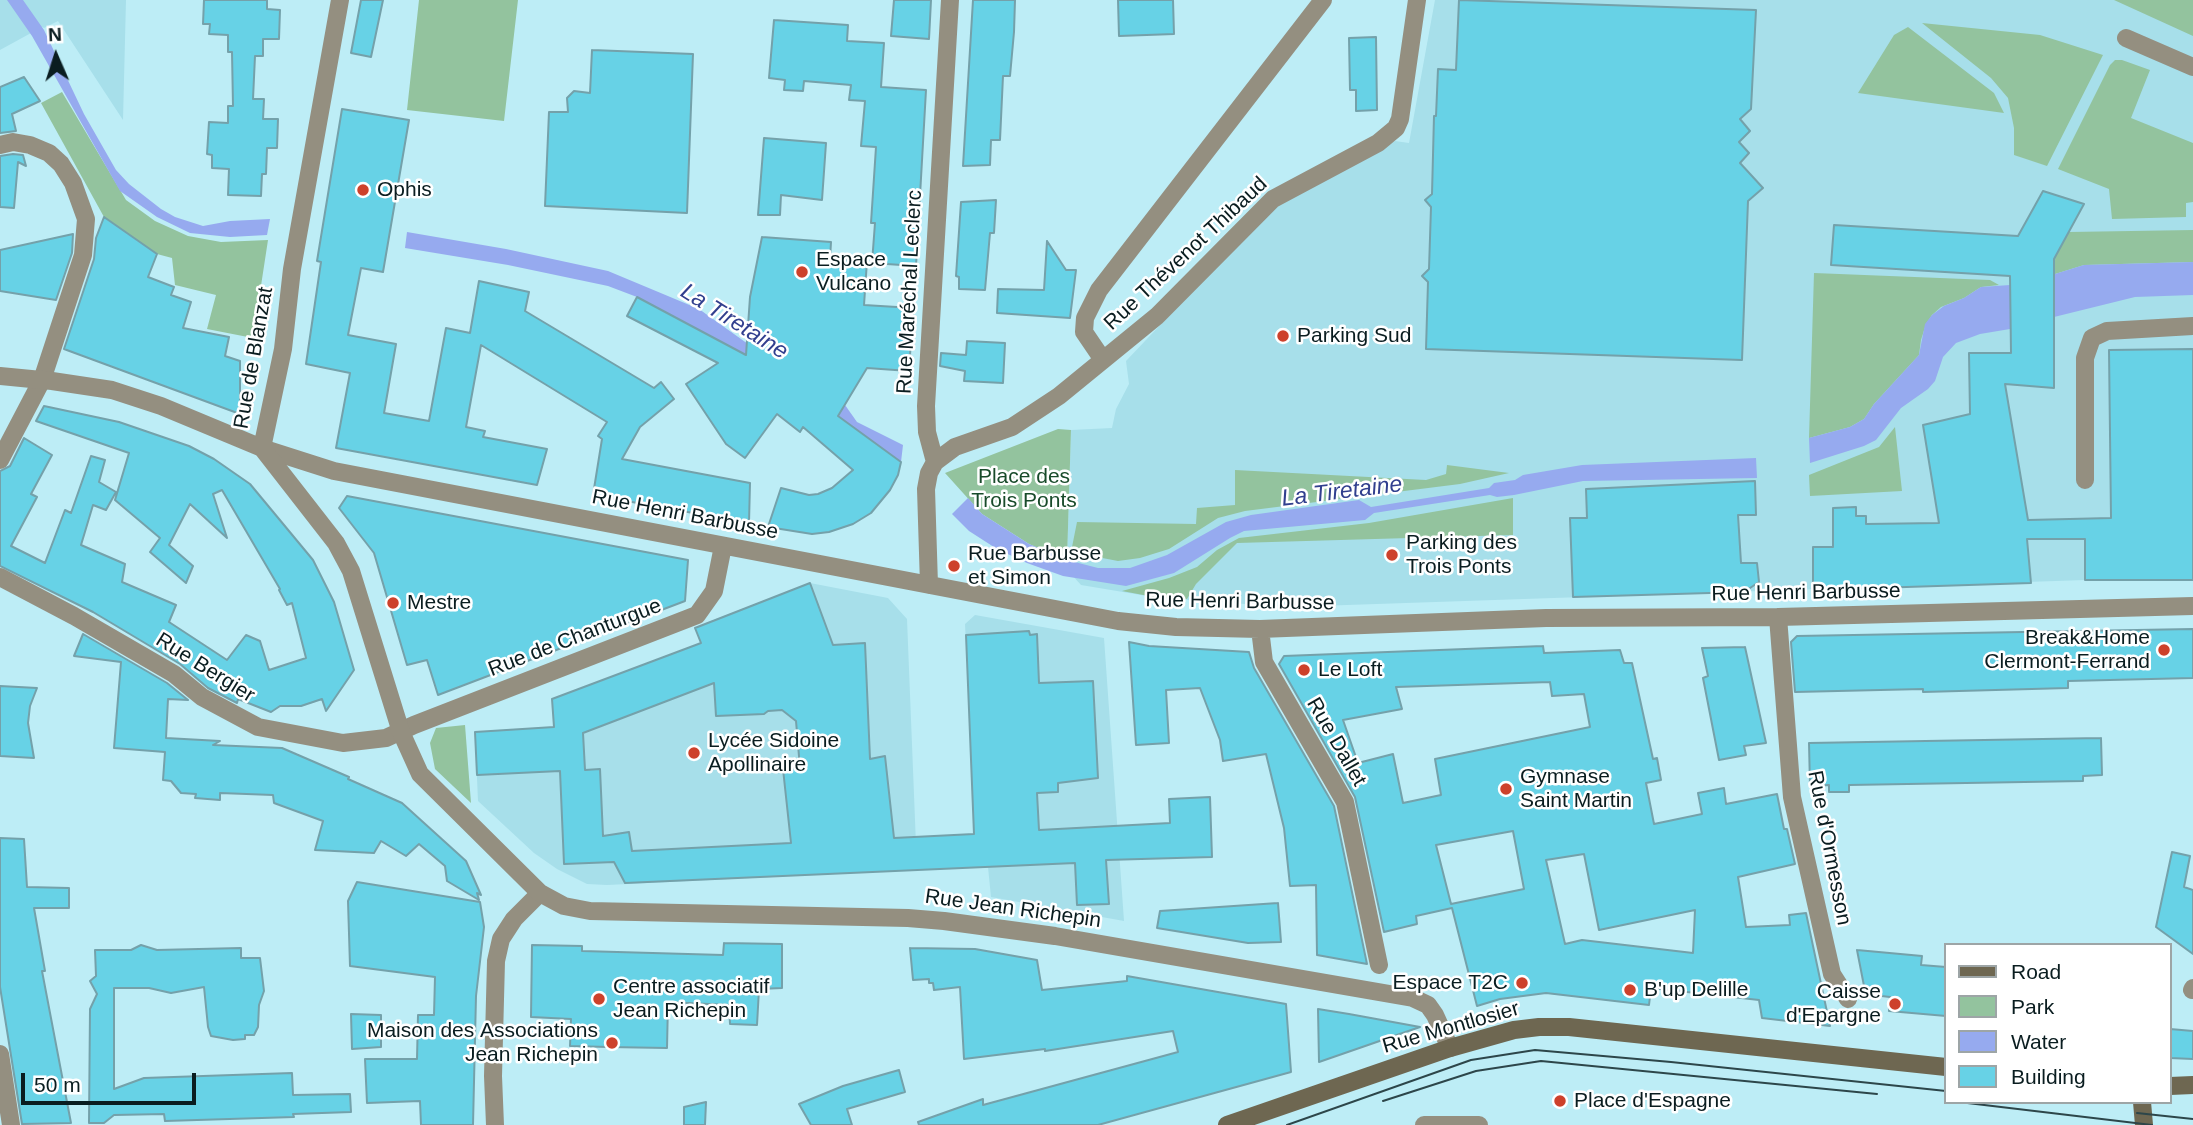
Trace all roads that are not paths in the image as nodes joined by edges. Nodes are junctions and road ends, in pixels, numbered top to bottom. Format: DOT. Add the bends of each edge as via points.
graph roads {
  1 [pos="340,0"];
  2 [pos="950,0"];
  3 [pos="1323,0"];
  4 [pos="1417,0"];
  5 [pos="2126,38"];
  6 [pos="2193,67"];
  7 [pos="0,145"];
  8 [pos="2193,326"];
  9 [pos="1106,358"];
  10 [pos="0,376"];
  11 [pos="42,380"];
  12 [pos="262,448"];
  13 [pos="0,460"];
  14 [pos="934,462"];
  15 [pos="2085,480"];
  16 [pos="723,546"];
  17 [pos="0,577"];
  18 [pos="929,585"];
  19 [pos="2193,606"];
  20 [pos="1778,617"];
  21 [pos="1260,629"];
  22 [pos="401,732"];
  23 [pos="540,893"];
  24 [pos="1379,965"];
  25 [pos="1848,999"];
  26 [pos="1450,1048"];
  27 [pos="0,1054"];
  28 [pos="1944,1067"];
  29 [pos="2172,1086"];
  30 [pos="2193,1086"];
  31 [pos="2142,1104"];
  32 [pos="11,1125"];
  33 [pos="495,1125"];
  34 [pos="1227,1125"];
  35 [pos="1424,1125"];
  36 [pos="1479,1125"];
  37 [pos="2144,1125"];
  1 -- 12 [label="street, Rue de Blanzat" via="292,269 283,349"];
  2 -- 14 [label="street, Rue Maréchal Leclerc" via="926,406"];
  3 -- 9 [label="street" via="1099,290 1085,318 1084,332"];
  4 -- 9 [label="street, Rue Thévenot Thibaud" via="1395,128 1378,144 1273,199 1157,316"];
  5 -- 6 [label="street"];
  7 -- 11 [label="street" via="30,145 61,164 86,219 83,256"];
  8 -- 15 [label="street" via="2107,331 2092,338 2085,358"];
  9 -- 14 [label="street, Rue Thévenot Thibaud" via="1012,427 956,447"];
  10 -- 11 [label="street, Rue Henri Barbusse"];
  11 -- 12 [label="street, Rue Henri Barbusse" via="113,390"];
  11 -- 13 [label="street"];
  12 -- 16 [label="street, Rue Henri Barbusse" via="334,471"];
  12 -- 22 [label="street, Rue de Blanzat" via="336,543 351,571"];
  14 -- 18 [label="street, Rue Maréchal Leclerc" via="926,489"];
  16 -- 18 [label="street, Rue Henri Barbusse"];
  16 -- 22 [label="street, Rue de Chanturgue" via="713,591 697,615"];
  17 -- 22 [label="street, Rue Bergier" via="118,641 174,674 202,697 258,727 343,743"];
  18 -- 21 [label="street, Rue Henri Barbusse" via="1118,621"];
  19 -- 20 [label="street, Rue Henri Barbusse"];
  20 -- 21 [label="street, Rue Henri Barbusse" via="1546,618"];
  20 -- 25 [label="street, Rue d'Ormesson" via="1792,797 1832,974"];
  21 -- 24 [label="street, Rue Dallet" via="1264,662 1345,802"];
  22 -- 23 [label="street, Rue de Blanzat" via="430,786"];
  23 -- 26 [label="street, Rue Jean Richepin" via="564,906 590,911 908,918 1055,936 1413,998 1428,1005"];
  23 -- 33 [label="street" via="501,939 496,961"];
  26 -- 28 [label="main road, Rue Montlosier" via="1514,1030 1569,1027"];
  26 -- 34 [label="main road, Rue Montlosier"];
  27 -- 32 [label="street"];
  29 -- 30 [label="main road"];
  31 -- 37 [label="main road"];
  35 -- 36 [label="street"];
}
